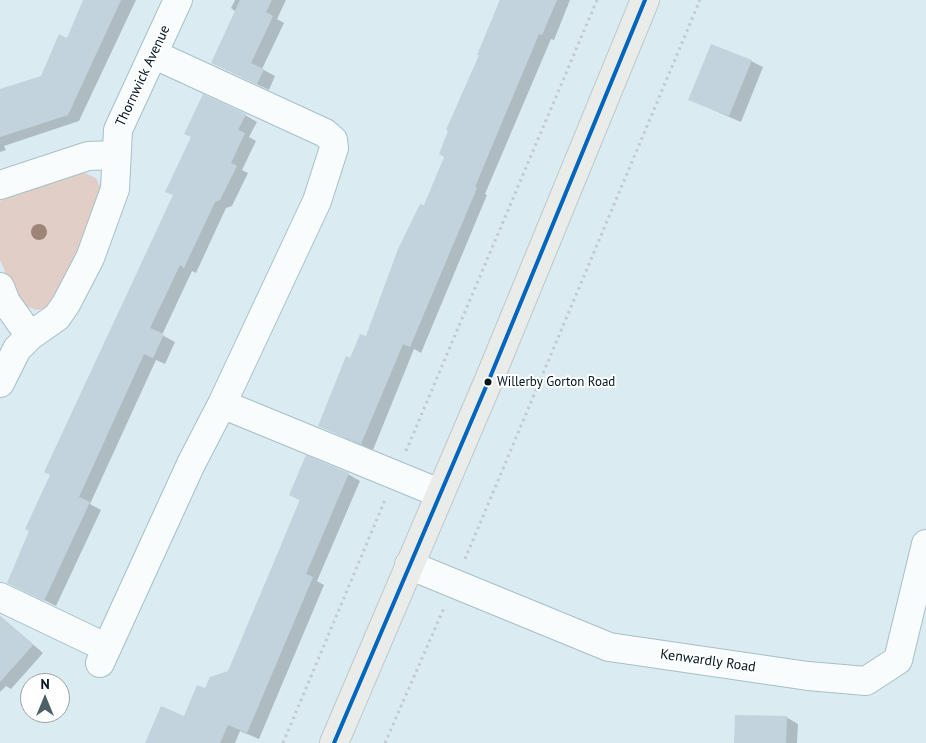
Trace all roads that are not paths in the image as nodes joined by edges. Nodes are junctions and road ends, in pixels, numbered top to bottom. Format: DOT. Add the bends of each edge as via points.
graph roads {
  1 [pos="178,0"];
  2 [pos="645,0"];
  3 [pos="153,54"];
  4 [pos="115,155"];
  5 [pos="0,185"];
  6 [pos="0,287"];
  7 [pos="30,336"];
  8 [pos="0,383"];
  9 [pos="222,404"];
  10 [pos="439,493"];
  11 [pos="926,544"];
  12 [pos="410,565"];
  13 [pos="0,597"];
  14 [pos="334,743"];
  1 -- 3 [label="street, Thornwick Avenue"];
  2 -- 10 [label="main road"];
  3 -- 4 [label="street, Thornwick Avenue" via="118,130"];
  3 -- 9 [label="street" via="325,133 333,140 334,148 317,201"];
  4 -- 5 [label="street" via="88,156"];
  4 -- 7 [label="street, Thornwick Avenue" via="115,189 90,258 57,317"];
  6 -- 7 [label="street" via="6,302"];
  7 -- 8 [label="street, Thornwick Avenue" via="13,356"];
  9 -- 10 [label="street"];
  9 -- 13 [label="street" via="191,464 104,655"];
  10 -- 12 [label="main road"];
  11 -- 12 [label="street, Kenwardly Road" via="898,660 866,681 808,676 609,647"];
  12 -- 14 [label="main road"];
}
